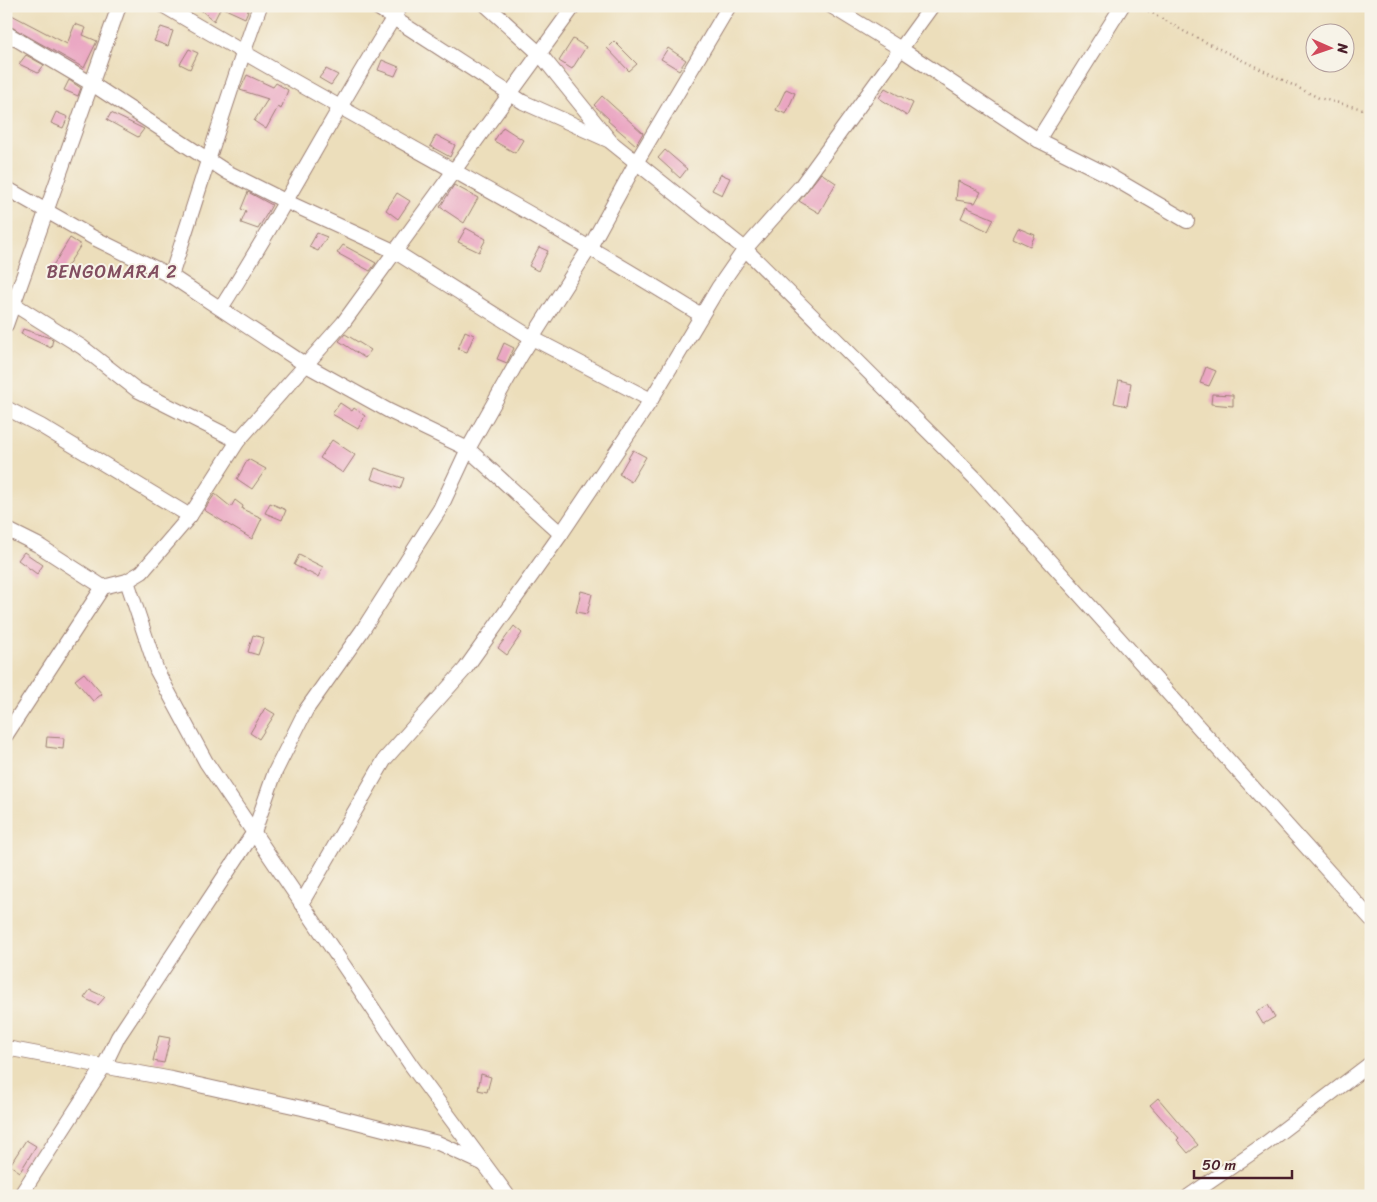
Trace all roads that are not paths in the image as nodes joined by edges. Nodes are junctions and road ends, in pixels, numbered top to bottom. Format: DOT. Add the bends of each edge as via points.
graph roads {
  1 [pos="119,6"];
  2 [pos="164,6"];
  3 [pos="260,6"];
  4 [pos="375,6"];
  5 [pos="487,6"];
  6 [pos="574,6"];
  7 [pos="730,6"];
  8 [pos="831,6"];
  9 [pos="932,6"];
  10 [pos="1122,6"];
  11 [pos="397,12"];
  12 [pos="6,33"];
  13 [pos="901,49"];
  14 [pos="243,53"];
  15 [pos="540,54"];
  16 [pos="92,84"];
  17 [pos="513,93"];
  18 [pos="339,105"];
  19 [pos="1038,140"];
  20 [pos="611,142"];
  21 [pos="210,160"];
  22 [pos="637,161"];
  23 [pos="454,171"];
  24 [pos="6,188"];
  25 [pos="285,201"];
  26 [pos="48,210"];
  27 [pos="1187,221"];
  28 [pos="590,247"];
  29 [pos="745,249"];
  30 [pos="394,251"];
  31 [pos="171,276"];
  32 [pos="10,302"];
  33 [pos="221,308"];
  34 [pos="701,316"];
  35 [pos="6,325"];
  36 [pos="532,338"];
  37 [pos="306,365"];
  38 [pos="651,400"];
  39 [pos="6,408"];
  40 [pos="238,441"];
  41 [pos="468,448"];
  42 [pos="190,516"];
  43 [pos="6,529"];
  44 [pos="562,534"];
  45 [pos="127,581"];
  46 [pos="103,587"];
  47 [pos="6,735"];
  48 [pos="254,832"];
  49 [pos="301,904"];
  50 [pos="1371,919"];
  51 [pos="6,1048"];
  52 [pos="1371,1063"];
  53 [pos="104,1066"];
  54 [pos="485,1165"];
  55 [pos="20,1196"];
  56 [pos="508,1196"];
  57 [pos="1189,1196"];
  1 -- 16 [label="street"];
  2 -- 14 [label="street"];
  3 -- 14 [label="street"];
  4 -- 11 [label="street"];
  5 -- 15 [label="street"];
  6 -- 15 [label="street"];
  7 -- 22 [label="street"];
  8 -- 13 [label="street"];
  9 -- 13 [label="street"];
  10 -- 19 [label="street"];
  11 -- 17 [label="street"];
  11 -- 18 [label="street"];
  12 -- 16 [label="street"];
  13 -- 19 [label="street"];
  13 -- 29 [label="street" via="801,186"];
  14 -- 18 [label="street"];
  14 -- 21 [label="street"];
  15 -- 17 [label="street"];
  15 -- 20 [label="street"];
  16 -- 21 [label="street"];
  16 -- 26 [label="street"];
  17 -- 20 [label="street" via="523,102"];
  17 -- 23 [label="street"];
  18 -- 23 [label="street"];
  18 -- 25 [label="street"];
  19 -- 27 [label="street" via="1108,174"];
  20 -- 22 [label="street"];
  21 -- 25 [label="street"];
  21 -- 31 [label="street"];
  22 -- 28 [label="street"];
  22 -- 29 [label="street"];
  23 -- 28 [label="street"];
  23 -- 30 [label="street"];
  24 -- 26 [label="street"];
  25 -- 30 [label="street"];
  25 -- 33 [label="street"];
  26 -- 31 [label="street" via="94,238"];
  26 -- 32 [label="street"];
  28 -- 34 [label="street"];
  28 -- 36 [label="street"];
  29 -- 34 [label="street"];
  29 -- 50 [label="street" via="974,477"];
  30 -- 36 [label="street"];
  30 -- 37 [label="street" via="343,323"];
  31 -- 33 [label="street"];
  32 -- 35 [label="street"];
  32 -- 40 [label="street" via="82,347 137,390"];
  33 -- 37 [label="street"];
  34 -- 38 [label="street"];
  36 -- 38 [label="street"];
  36 -- 41 [label="street"];
  37 -- 40 [label="street"];
  37 -- 41 [label="street" via="389,411"];
  38 -- 44 [label="street"];
  39 -- 42 [label="street"];
  40 -- 42 [label="street"];
  41 -- 44 [label="street"];
  41 -- 48 [label="street" via="440,508 415,550 306,710 275,772"];
  42 -- 45 [label="street" via="142,572"];
  43 -- 46 [label="street" via="38,545"];
  44 -- 49 [label="street" via="465,669 385,758"];
  45 -- 46 [label="street"];
  45 -- 48 [label="street" via="157,671 206,762"];
  46 -- 47 [label="street"];
  48 -- 49 [label="street"];
  48 -- 53 [label="street" via="118,1037"];
  49 -- 54 [label="street" via="405,1057"];
  51 -- 53 [label="street"];
  52 -- 57 [label="street" via="1266,1143"];
  53 -- 54 [label="street" via="302,1108 429,1141"];
  53 -- 55 [label="street"];
  54 -- 56 [label="street"];
}
